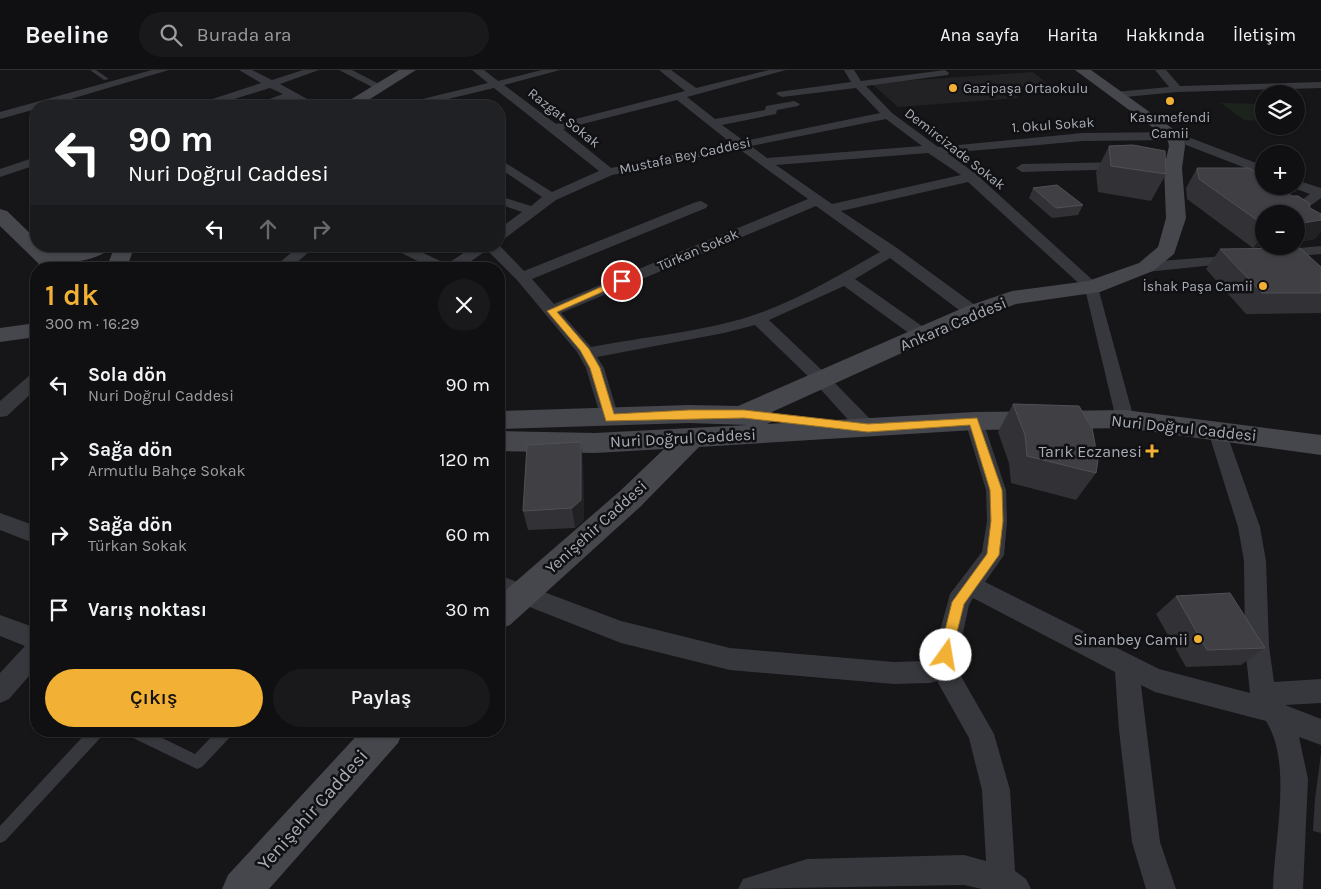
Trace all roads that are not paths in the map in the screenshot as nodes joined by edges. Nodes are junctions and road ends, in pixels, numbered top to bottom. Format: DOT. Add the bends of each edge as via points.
graph roads {
  1 [pos="93,70"];
  2 [pos="164,70"];
  3 [pos="244,70"];
  4 [pos="314,70"];
  5 [pos="344,70"];
  6 [pos="409,70"];
  7 [pos="477,70"];
  8 [pos="555,70"];
  9 [pos="664,70"];
  10 [pos="780,70"];
  11 [pos="848,70"];
  12 [pos="1082,70"];
  13 [pos="1160,70"];
  14 [pos="722,74"];
  15 [pos="944,74"];
  16 [pos="755,77"];
  17 [pos="106,79"];
  18 [pos="735,82"];
  19 [pos="858,83"];
  20 [pos="270,84"];
  21 [pos="495,84"];
  22 [pos="1321,85"];
  23 [pos="380,87"];
  24 [pos="1177,89"];
  25 [pos="775,90"];
  26 [pos="695,93"];
  27 [pos="292,95"];
  28 [pos="1115,95"];
  29 [pos="680,97"];
  30 [pos="57,100"];
  31 [pos="220,100"];
  32 [pos="277,100"];
  33 [pos="302,100"];
  34 [pos="358,100"];
  35 [pos="430,100"];
  36 [pos="518,101"];
  37 [pos="505,105"];
  38 [pos="30,108"];
  39 [pos="801,110"];
  40 [pos="888,115"];
  41 [pos="0,116"];
  42 [pos="712,123"];
  43 [pos="554,128"];
  44 [pos="822,128"];
  45 [pos="798,133"];
  46 [pos="1176,143"];
  47 [pos="739,145"];
  48 [pos="932,150"];
  49 [pos="825,156"];
  50 [pos="764,162"];
  51 [pos="30,163"];
  52 [pos="1136,166"];
  53 [pos="505,167"];
  54 [pos="1216,167"];
  55 [pos="1022,168"];
  56 [pos="1255,168"];
  57 [pos="608,172"];
  58 [pos="0,173"];
  59 [pos="971,177"];
  60 [pos="1305,187"];
  61 [pos="1320,192"];
  62 [pos="552,197"];
  63 [pos="505,202"];
  64 [pos="824,204"];
  65 [pos="701,205"];
  66 [pos="1298,205"];
  67 [pos="534,211"];
  68 [pos="1,217"];
  69 [pos="505,232"];
  70 [pos="30,244"];
  71 [pos="1321,250"];
  72 [pos="892,251"];
  73 [pos="39,252"];
  74 [pos="87,252"];
  75 [pos="115,252"];
  76 [pos="300,252"];
  77 [pos="409,252"];
  78 [pos="475,252"];
  79 [pos="497,252"];
  80 [pos="50,262"];
  81 [pos="52,262"];
  82 [pos="107,262"];
  83 [pos="288,262"];
  84 [pos="432,262"];
  85 [pos="459,262"];
  86 [pos="1146,267"];
  87 [pos="522,277"];
  88 [pos="844,279"];
  89 [pos="1092,287"];
  90 [pos="551,311"];
  91 [pos="973,312"];
  92 [pos="758,319"];
  93 [pos="30,330"];
  94 [pos="0,335"];
  95 [pos="923,335"];
  96 [pos="586,353"];
  97 [pos="821,379"];
  98 [pos="30,384"];
  99 [pos="0,411"];
  100 [pos="744,414"];
  101 [pos="610,418"];
  102 [pos="1125,419"];
  103 [pos="505,420"];
  104 [pos="974,421"];
  105 [pos="690,426"];
  106 [pos="868,428"];
  107 [pos="1217,431"];
  108 [pos="505,441"];
  109 [pos="1321,445"];
  110 [pos="0,521"];
  111 [pos="30,533"];
  112 [pos="971,586"];
  113 [pos="511,589"];
  114 [pos="505,602"];
  115 [pos="0,625"];
  116 [pos="30,637"];
  117 [pos="30,658"];
  118 [pos="940,662"];
  119 [pos="1127,666"];
  120 [pos="0,691"];
  121 [pos="1321,691"];
  122 [pos="1272,708"];
  123 [pos="1321,732"];
  124 [pos="91,737"];
  125 [pos="146,737"];
  126 [pos="220,737"];
  127 [pos="380,737"];
  128 [pos="0,836"];
  129 [pos="1008,884"];
  130 [pos="242,889"];
  131 [pos="753,889"];
  132 [pos="1161,889"];
  133 [pos="1288,889"];
  1 -- 17 [label="lane"];
  2 -- 30 [label="street"];
  3 -- 20 [label="street"];
  4 -- 20 [label="street"];
  5 -- 23 [label="street"];
  6 -- 23 [label="street"];
  7 -- 21 [label="street, Razgat Sokak"];
  8 -- 21 [label="street"];
  9 -- 26 [label="street"];
  10 -- 16 [label="street"];
  11 -- 19 [label="street, Demircizade Sokak"];
  12 -- 28 [label="street"];
  13 -- 24 [label="street"];
  14 -- 18 [label="street"];
  15 -- 19 [label="street"];
  16 -- 18 [label="street"];
  16 -- 25 [label="street"];
  18 -- 26 [label="street"];
  19 -- 25 [label="street"];
  19 -- 40 [label="street, Demircizade Sokak"];
  20 -- 27 [label="street"];
  20 -- 31 [label="street"];
  21 -- 35 [label="street"];
  21 -- 36 [label="street, Razgat Sokak"];
  22 -- 24 [label="street"];
  23 -- 34 [label="street"];
  24 -- 28 [label="street"];
  25 -- 39 [label="street"];
  26 -- 29 [label="street"];
  27 -- 32 [label="street"];
  27 -- 33 [label="street"];
  28 -- 46 [label="street"];
  29 -- 42 [label="street"];
  29 -- 43 [label="street"];
  36 -- 37 [label="street"];
  36 -- 43 [label="street, Razgat Sokak"];
  38 -- 41 [label="street"];
  39 -- 42 [label="street" via="770,108 772,112"];
  39 -- 44 [label="street"];
  40 -- 44 [label="street, Mustafa Bey Caddesi"];
  40 -- 48 [label="street, Demircizade Sokak"];
  42 -- 47 [label="street"];
  43 -- 57 [label="street, Razgat Sokak"];
  44 -- 45 [label="street, Mustafa Bey Caddesi"];
  45 -- 47 [label="street, Mustafa Bey Caddesi"];
  45 -- 49 [label="street"];
  46 -- 48 [label="street, 1. Okul Sokak" via="1084,137"];
  46 -- 54 [label="street"];
  46 -- 56 [label="street"];
  46 -- 86 [label="street" via="1173,175 1176,218 1167,250"];
  47 -- 50 [label="street"];
  47 -- 57 [label="street, Mustafa Bey Caddesi"];
  48 -- 49 [label="street, 1. Okul Sokak"];
  48 -- 59 [label="street, Demircizade Sokak"];
  49 -- 50 [label="street, 1. Okul Sokak"];
  50 -- 64 [label="street"];
  51 -- 58 [label="street"];
  52 -- 55 [label="street"];
  53 -- 62 [label="street"];
  57 -- 62 [label="street, Mustafa Bey Caddesi"];
  59 -- 64 [label="street, Türkan Sokak"];
  59 -- 89 [label="street, Demircizade Sokak"];
  60 -- 61 [label="street"];
  61 -- 66 [label="street"];
  62 -- 67 [label="street, Mustafa Bey Caddesi"];
  63 -- 67 [label="street"];
  64 -- 72 [label="street"];
  64 -- 90 [label="street, Türkan Sokak"];
  65 -- 87 [label="street"];
  67 -- 69 [label="street, Mustafa Bey Caddesi"];
  68 -- 70 [label="street"];
  71 -- 86 [label="street, Ankara Caddesi"];
  72 -- 88 [label="street"];
  72 -- 91 [label="street"];
  73 -- 80 [label="street"];
  74 -- 81 [label="street" via="55,258"];
  75 -- 82 [label="street"];
  76 -- 83 [label="street"];
  77 -- 84 [label="street"];
  78 -- 85 [label="street"];
  79 -- 87 [label="street"];
  86 -- 89 [label="street, Ankara Caddesi"];
  87 -- 90 [label="street"];
  88 -- 92 [label="street"];
  88 -- 95 [label="street"];
  89 -- 91 [label="street, Ankara Caddesi" via="1012,298"];
  89 -- 102 [label="street"];
  90 -- 96 [label="street"];
  91 -- 95 [label="street, Ankara Caddesi"];
  92 -- 96 [label="street"];
  92 -- 97 [label="street"];
  93 -- 94 [label="street"];
  95 -- 97 [label="street, Ankara Caddesi"];
  96 -- 101 [label="street" via="595,368"];
  97 -- 100 [label="street, Ankara Caddesi"];
  97 -- 106 [label="street"];
  98 -- 99 [label="street"];
  100 -- 105 [label="street, Nuri Doğrul Caddesi"];
  100 -- 106 [label="street, Nuri Doğrul Caddesi"];
  101 -- 103 [label="street, Nuri Doğrul Caddesi"];
  101 -- 105 [label="street, Nuri Doğrul Caddesi"];
  102 -- 104 [label="street, Nuri Doğrul Caddesi"];
  102 -- 107 [label="street, Nuri Doğrul Caddesi"];
  104 -- 106 [label="street, Nuri Doğrul Caddesi"];
  104 -- 112 [label="street" via="996,490 997,521 993,555"];
  105 -- 106 [label="street, Nuri Doğrul Caddesi"];
  105 -- 108 [label="street, Nuri Doğrul Caddesi" via="595,443"];
  105 -- 113 [label="street, Yenişehir Caddesi" via="630,499"];
  107 -- 109 [label="street, Nuri Doğrul Caddesi"];
  107 -- 122 [label="street" via="1249,527 1255,562 1257,646"];
  110 -- 111 [label="street"];
  112 -- 118 [label="street" via="958,602 946,655"];
  112 -- 119 [label="street"];
  113 -- 114 [label="street, Yenişehir Caddesi"];
  113 -- 118 [label="street" via="622,632 730,659 894,673 930,672"];
  115 -- 116 [label="street"];
  117 -- 120 [label="street"];
  118 -- 129 [label="street" via="981,734 996,790"];
  119 -- 122 [label="street" via="1155,680"];
  119 -- 132 [label="street" via="1146,842"];
  121 -- 122 [label="street"];
  122 -- 123 [label="street"];
  122 -- 133 [label="street" via="1284,726 1294,780"];
  124 -- 128 [label="lane"];
  125 -- 126 [label="lane" via="197,762"];
  127 -- 130 [label="street, Yenişehir Caddesi"];
  129 -- 131 [label="street" via="964,870 861,871 807,874"];
}
